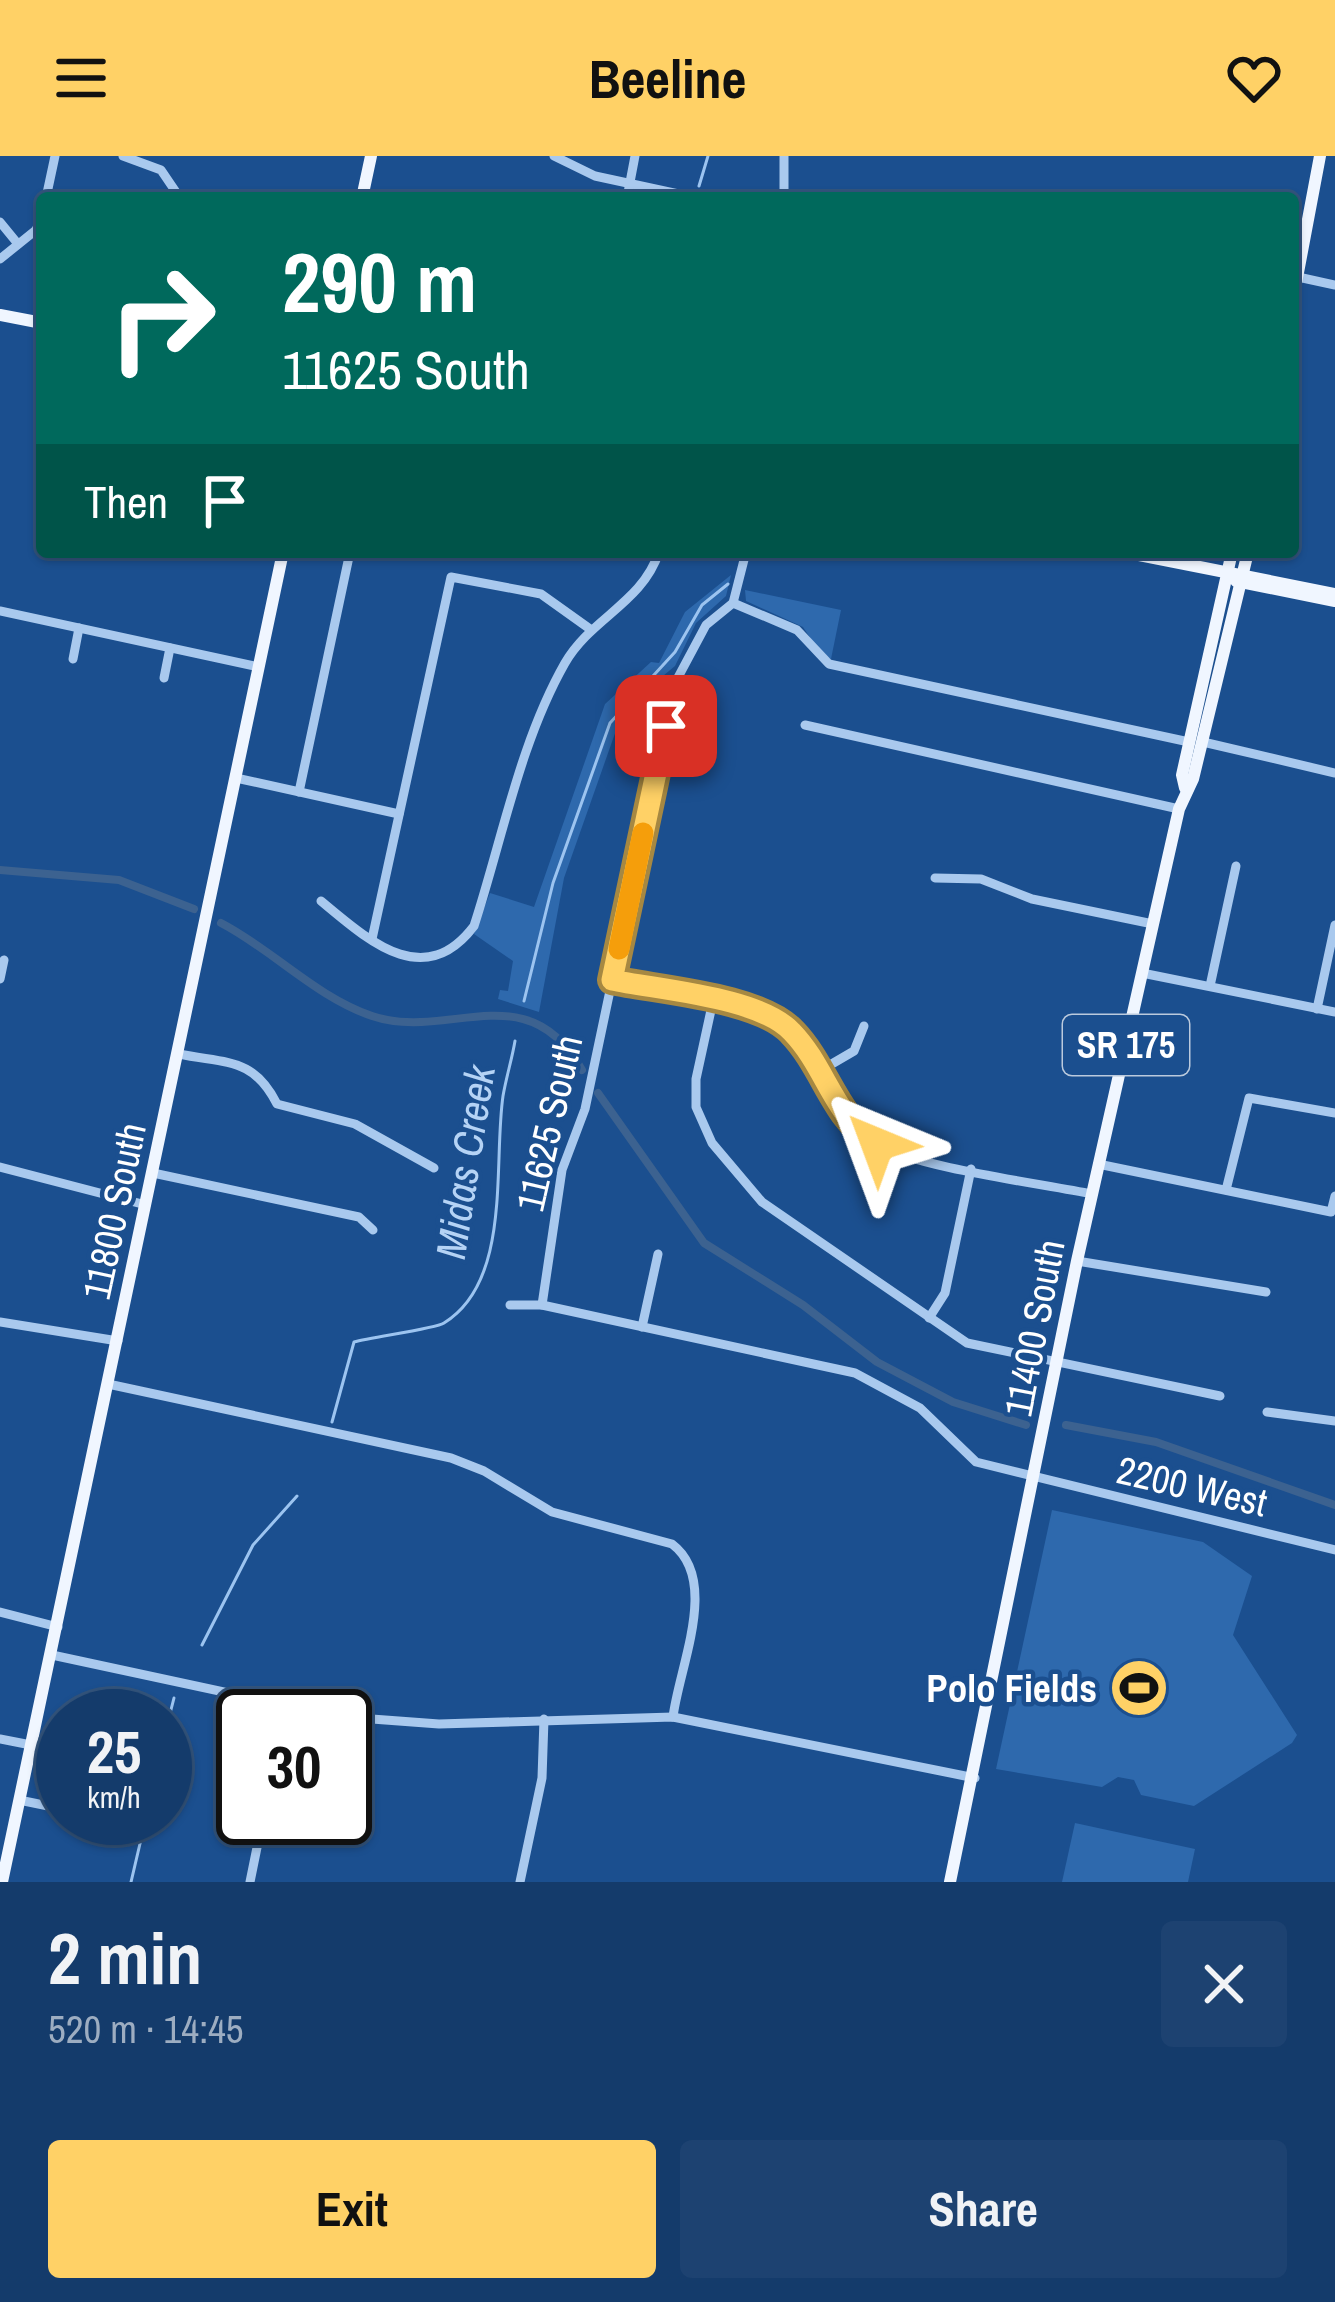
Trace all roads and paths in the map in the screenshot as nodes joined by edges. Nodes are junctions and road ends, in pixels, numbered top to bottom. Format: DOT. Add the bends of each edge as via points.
graph roads {
  1 [pos="55,156"];
  2 [pos="371,156"];
  3 [pos="554,156"];
  4 [pos="635,156"];
  5 [pos="784,156"];
  6 [pos="1320,156"];
  7 [pos="128,157"];
  8 [pos="628,184"];
  9 [pos="47,192"];
  10 [pos="176,192"];
  11 [pos="363,192"];
  12 [pos="627,192"];
  13 [pos="669,192"];
  14 [pos="784,192"];
  15 [pos="0,222"];
  16 [pos="36,225"];
  17 [pos="19,244"];
  18 [pos="0,259"];
  19 [pos="1299,272"];
  20 [pos="1299,277"];
  21 [pos="1335,285"];
  22 [pos="0,315"];
  23 [pos="36,322"];
  24 [pos="282,558"];
  25 [pos="348,558"];
  26 [pos="656,558"];
  27 [pos="745,558"];
  28 [pos="1151,558"];
  29 [pos="1232,558"];
  30 [pos="1244,558"];
  31 [pos="1231,576"];
  32 [pos="1335,598"];
  33 [pos="734,603"];
  34 [pos="0,611"];
  35 [pos="79,628"];
  36 [pos="590,629"];
  37 [pos="170,648"];
  38 [pos="73,659"];
  39 [pos="259,667"];
  40 [pos="164,678"];
  41 [pos="805,725"];
  42 [pos="1196,742"];
  43 [pos="1335,772"];
  44 [pos="236,778"];
  45 [pos="299,792"];
  46 [pos="1179,809"];
  47 [pos="399,814"];
  48 [pos="1236,866"];
  49 [pos="935,878"];
  50 [pos="321,901"];
  51 [pos="1154,924"];
  52 [pos="1335,926"];
  53 [pos="372,939"];
  54 [pos="4,961"];
  55 [pos="1142,973"];
  56 [pos="0,979"];
  57 [pos="612,980"];
  58 [pos="1210,986"];
  59 [pos="713,1001"];
  60 [pos="1317,1009"];
  61 [pos="1335,1012"];
  62 [pos="864,1025"];
  63 [pos="178,1054"];
  64 [pos="818,1072"];
  65 [pos="1335,1113"];
  66 [pos="1099,1164"];
  67 [pos="0,1167"];
  68 [pos="434,1168"];
  69 [pos="971,1168"];
  70 [pos="153,1173"];
  71 [pos="1226,1190"];
  72 [pos="1092,1194"];
  73 [pos="1335,1196"];
  74 [pos="146,1204"];
  75 [pos="373,1230"];
  76 [pos="658,1254"];
  77 [pos="1077,1261"];
  78 [pos="1266,1292"];
  79 [pos="510,1305"];
  80 [pos="542,1306"];
  81 [pos="928,1318"];
  82 [pos="0,1322"];
  83 [pos="642,1327"];
  84 [pos="118,1341"];
  85 [pos="1058,1362"];
  86 [pos="108,1384"];
  87 [pos="1220,1396"];
  88 [pos="1267,1412"];
  89 [pos="1335,1421"];
  90 [pos="1036,1476"];
  91 [pos="1335,1550"];
  92 [pos="0,1612"];
  93 [pos="58,1627"];
  94 [pos="52,1655"];
  95 [pos="216,1694"];
  96 [pos="674,1717"];
  97 [pos="544,1719"];
  98 [pos="372,1720"];
  99 [pos="0,1739"];
  100 [pos="31,1745"];
  101 [pos="975,1778"];
  102 [pos="19,1800"];
  103 [pos="36,1803"];
  104 [pos="6,1834"];
  105 [pos="258,1845"];
  106 [pos="2,1882"];
  107 [pos="250,1882"];
  108 [pos="520,1882"];
  109 [pos="950,1882"];
  1 -- 9 [label="street"];
  2 -- 11 [label="main road"];
  3 -- 8 [label="street"];
  4 -- 8 [label="street"];
  5 -- 14 [label="street"];
  6 -- 19 [label="main road"];
  7 -- 10 [label="street" via="161,170"];
  8 -- 12 [label="street"];
  8 -- 13 [label="street"];
  15 -- 17 [label="street"];
  16 -- 17 [label="street"];
  17 -- 18 [label="street"];
  20 -- 21 [label="street"];
  22 -- 23 [label="main road"];
  24 -- 39 [label="main road, 11800 South"];
  25 -- 45 [label="street"];
  26 -- 36 [label="street" via="644,586"];
  27 -- 33 [label="street, 11625 South"];
  28 -- 31 [label="main road"];
  29 -- 31 [label="main road, 11400 South / SR 175"];
  30 -- 31 [label="main road, 11400 South / SR 175"];
  31 -- 32 [label="main road"];
  31 -- 42 [label="main road, 11400 South / SR 175"];
  33 -- 42 [label="street" via="797,630 829,664"];
  33 -- 57 [label="street, 11625 South" via="706,625 675,683"];
  34 -- 35 [label="street"];
  35 -- 37 [label="street"];
  35 -- 38 [label="street"];
  36 -- 47 [label="street" via="541,594 451,577"];
  36 -- 53 [label="street" via="550,691 474,926 443,956 400,955"];
  37 -- 39 [label="street"];
  37 -- 40 [label="street"];
  39 -- 44 [label="main road, 11800 South"];
  41 -- 46 [label="street"];
  42 -- 43 [label="street"];
  42 -- 46 [label="main road, 11400 South / SR 175"];
  44 -- 45 [label="street"];
  44 -- 63 [label="main road, 11800 South"];
  45 -- 47 [label="street"];
  46 -- 51 [label="main road, 11400 South / SR 175"];
  47 -- 53 [label="street"];
  48 -- 58 [label="street"];
  49 -- 51 [label="street" via="981,879 1032,899"];
  50 -- 53 [label="street"];
  51 -- 55 [label="main road, 11400 South / SR 175"];
  52 -- 60 [label="street"];
  54 -- 56 [label="street"];
  55 -- 58 [label="street"];
  55 -- 66 [label="main road, 11400 South / SR 175"];
  57 -- 59 [label="street"];
  57 -- 80 [label="street, 11625 South" via="585,1109 562,1169"];
  58 -- 60 [label="street"];
  59 -- 64 [label="street" via="778,1020"];
  59 -- 81 [label="street" via="695,1088 706,1135 754,1196"];
  60 -- 61 [label="street"];
  62 -- 64 [label="street" via="854,1051"];
  63 -- 68 [label="street" via="254,1070 277,1105 355,1124"];
  63 -- 70 [label="main road, 11800 South"];
  64 -- 69 [label="street" via="849,1123 870,1140"];
  65 -- 71 [label="street" via="1249,1098"];
  66 -- 71 [label="street"];
  66 -- 72 [label="main road, 11400 South / SR 175"];
  67 -- 74 [label="street"];
  69 -- 72 [label="street"];
  69 -- 81 [label="street" via="945,1293"];
  70 -- 74 [label="main road, 11800 South"];
  70 -- 75 [label="street" via="359,1217"];
  71 -- 73 [label="street" via="1331,1212"];
  72 -- 77 [label="main road, 11400 South / SR 175"];
  74 -- 84 [label="main road, 11800 South"];
  76 -- 83 [label="street"];
  77 -- 78 [label="street"];
  77 -- 85 [label="main road, 11400 South / SR 175"];
  79 -- 80 [label="street, 2200 West"];
  80 -- 83 [label="street, 2200 West"];
  81 -- 85 [label="street" via="973,1346"];
  82 -- 84 [label="street"];
  83 -- 90 [label="street, 2200 West" via="855,1373 920,1408 976,1462"];
  84 -- 86 [label="main road, 11800 South"];
  85 -- 87 [label="street"];
  85 -- 90 [label="main road, 11400 South / SR 175"];
  86 -- 93 [label="main road, 11800 South"];
  86 -- 96 [label="street" via="451,1458 552,1512 672,1544 690,1564 696,1592"];
  88 -- 89 [label="street"];
  90 -- 91 [label="street, 2200 West"];
  90 -- 101 [label="main road, 11400 South / SR 175"];
  92 -- 93 [label="street"];
  93 -- 94 [label="main road, 11800 South"];
  94 -- 95 [label="street"];
  94 -- 100 [label="main road, 11800 South"];
  96 -- 97 [label="street"];
  96 -- 101 [label="street"];
  97 -- 98 [label="street"];
  97 -- 108 [label="street" via="542,1778"];
  99 -- 100 [label="street"];
  100 -- 102 [label="main road, 11800 South"];
  101 -- 109 [label="main road, 11400 South / SR 175"];
  102 -- 103 [label="street"];
  102 -- 104 [label="main road, 11800 South"];
  104 -- 106 [label="main road, 11800 South"];
  105 -- 107 [label="street"];
}
